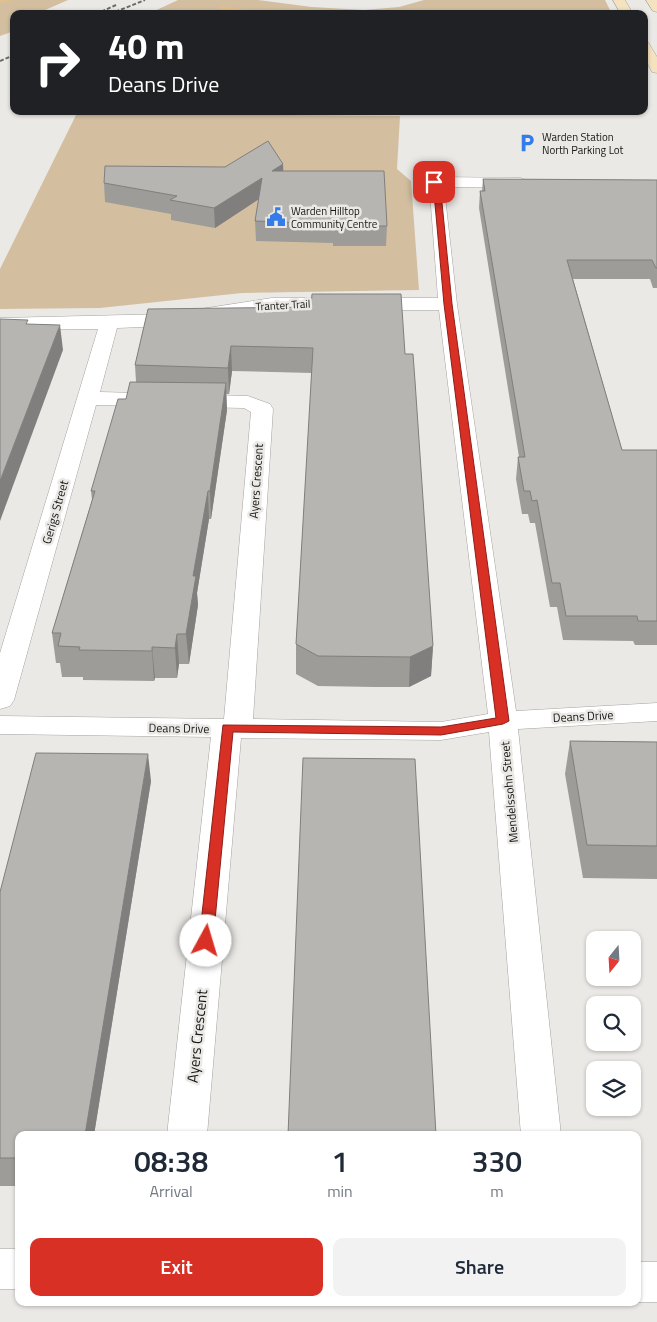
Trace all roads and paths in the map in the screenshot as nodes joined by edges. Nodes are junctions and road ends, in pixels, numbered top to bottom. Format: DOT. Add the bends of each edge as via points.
graph roads {
  1 [pos="652,0"];
  2 [pos="657,9"];
  3 [pos="648,52"];
  4 [pos="657,69"];
  5 [pos="540,183"];
  6 [pos="448,304"];
  7 [pos="109,323"];
  8 [pos="0,324"];
  9 [pos="88,398"];
  10 [pos="0,700"];
  11 [pos="657,712"];
  12 [pos="503,721"];
  13 [pos="0,725"];
  14 [pos="233,728"];
  15 [pos="188,1131"];
  16 [pos="541,1131"];
  17 [pos="0,1269"];
  18 [pos="15,1269"];
  19 [pos="641,1282"];
  20 [pos="657,1282"];
  1 -- 2 [label="main road"];
  3 -- 4 [label="main road"];
  5 -- 6 [label="street, Mendelssohn Street" via="434,182 438,193"];
  6 -- 7 [label="street, Tranter Trail" via="272,304 168,320"];
  6 -- 12 [label="street, Mendelssohn Street"];
  7 -- 8 [label="street, Tranter Trail"];
  7 -- 9 [label="street, Gerigs Street"];
  9 -- 10 [label="street, Gerigs Street"];
  9 -- 14 [label="street, Ayers Crescent" via="248,402 262,409"];
  11 -- 12 [label="street, Deans Drive"];
  12 -- 14 [label="street, Deans Drive" via="441,731"];
  12 -- 16 [label="street, Mendelssohn Street"];
  13 -- 14 [label="street, Deans Drive"];
  14 -- 15 [label="street, Ayers Crescent"];
  17 -- 18 [label="street"];
  19 -- 20 [label="street"];
}
